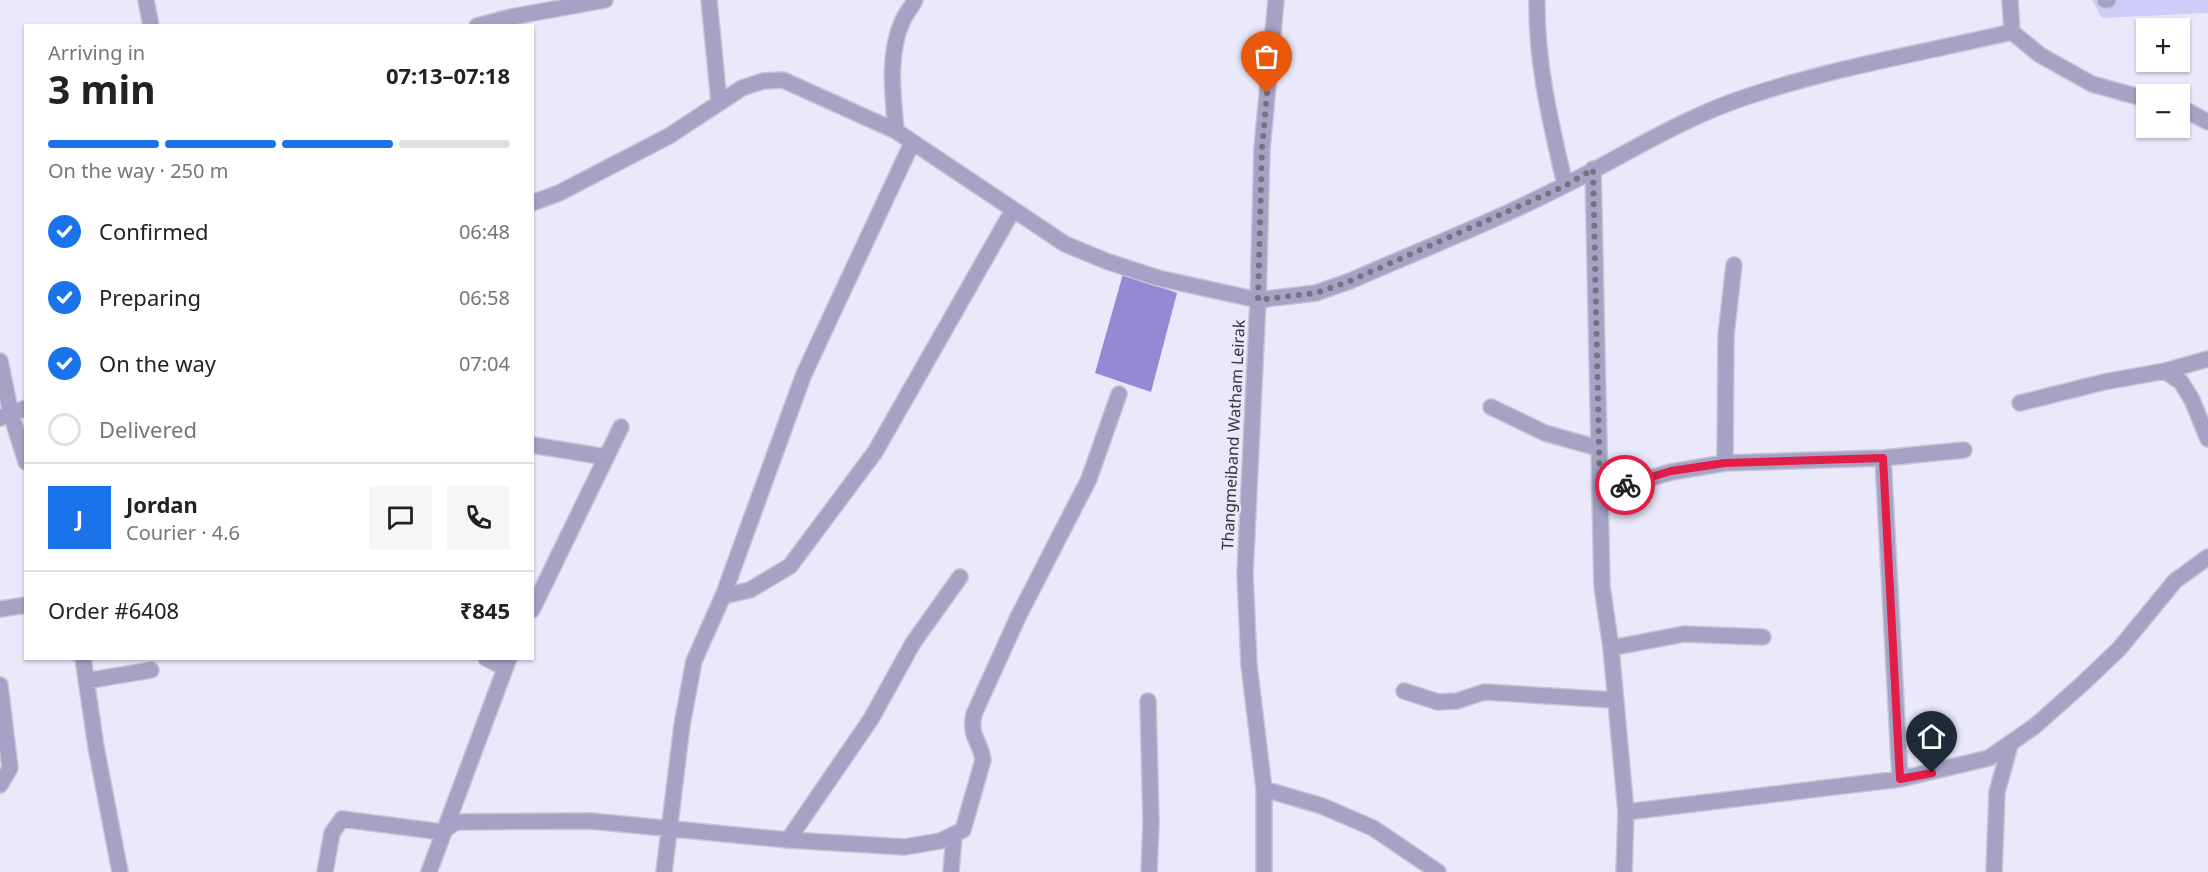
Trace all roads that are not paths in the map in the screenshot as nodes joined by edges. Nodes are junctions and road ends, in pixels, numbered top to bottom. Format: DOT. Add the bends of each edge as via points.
graph roads {
  1 [pos="146,0"];
  2 [pos="605,0"];
  3 [pos="709,0"];
  4 [pos="915,0"];
  5 [pos="1276,0"];
  6 [pos="1537,0"];
  7 [pos="2010,0"];
  8 [pos="152,24"];
  9 [pos="484,24"];
  10 [pos="2012,32"];
  11 [pos="2136,96"];
  12 [pos="720,102"];
  13 [pos="2190,112"];
  14 [pos="2208,122"];
  15 [pos="896,131"];
  16 [pos="912,142"];
  17 [pos="1593,169"];
  18 [pos="1565,186"];
  19 [pos="534,202"];
  20 [pos="1013,210"];
  21 [pos="1734,265"];
  22 [pos="1258,300"];
  23 [pos="2208,359"];
  24 [pos="0,361"];
  25 [pos="2165,371"];
  26 [pos="1119,393"];
  27 [pos="2020,403"];
  28 [pos="1491,407"];
  29 [pos="24,409"];
  30 [pos="5,416"];
  31 [pos="621,427"];
  32 [pos="2208,439"];
  33 [pos="534,445"];
  34 [pos="1598,448"];
  35 [pos="1964,450"];
  36 [pos="606,457"];
  37 [pos="24,458"];
  38 [pos="1883,458"];
  39 [pos="1725,463"];
  40 [pos="1600,493"];
  41 [pos="2208,557"];
  42 [pos="960,577"];
  43 [pos="723,596"];
  44 [pos="24,605"];
  45 [pos="534,606"];
  46 [pos="0,609"];
  47 [pos="1763,637"];
  48 [pos="1611,648"];
  49 [pos="83,660"];
  50 [pos="507,663"];
  51 [pos="151,670"];
  52 [pos="86,681"];
  53 [pos="0,685"];
  54 [pos="1404,691"];
  55 [pos="1614,699"];
  56 [pos="1148,701"];
  57 [pos="2010,745"];
  58 [pos="1900,779"];
  59 [pos="0,785"];
  60 [pos="1264,789"];
  61 [pos="1626,812"];
  62 [pos="670,829"];
  63 [pos="442,832"];
  64 [pos="954,836"];
  65 [pos="788,840"];
  66 [pos="120,872"];
  67 [pos="325,872"];
  68 [pos="429,872"];
  69 [pos="664,872"];
  70 [pos="951,872"];
  71 [pos="1149,872"];
  72 [pos="1263,872"];
  73 [pos="1438,872"];
  74 [pos="1624,872"];
  75 [pos="1994,872"];
  1 -- 8 [label="street"];
  2 -- 9 [label="street"];
  3 -- 12 [label="street"];
  4 -- 15 [label="street" via="896,42"];
  5 -- 22 [label="street, Thangmeiband Watham Leirak" via="1262,149"];
  6 -- 18 [label="street" via="1538,52"];
  7 -- 10 [label="street"];
  10 -- 11 [label="street" via="2040,55 2092,84"];
  10 -- 17 [label="street" via="1752,95 1704,113"];
  12 -- 15 [label="street" via="742,88 783,80"];
  12 -- 19 [label="street" via="669,136"];
  13 -- 14 [label="street"];
  15 -- 16 [label="street"];
  16 -- 20 [label="street"];
  16 -- 43 [label="street" via="804,374"];
  17 -- 18 [label="street"];
  17 -- 34 [label="street"];
  18 -- 22 [label="street" via="1350,281 1316,293"];
  20 -- 22 [label="street" via="1065,244 1106,261 1158,278"];
  20 -- 43 [label="street" via="875,452 797,557 790,566 750,590"];
  21 -- 39 [label="street" via="1726,335"];
  22 -- 60 [label="street, Thangmeiband Watham Leirak" via="1245,574 1249,665"];
  23 -- 25 [label="street"];
  24 -- 30 [label="street"];
  25 -- 27 [label="street"];
  25 -- 32 [label="street" via="2181,382"];
  26 -- 64 [label="street" via="1089,479 1018,617 974,714 971,727 983,760 968,818 963,830"];
  28 -- 34 [label="street" via="1545,433"];
  29 -- 30 [label="street"];
  30 -- 37 [label="street"];
  31 -- 36 [label="street"];
  33 -- 36 [label="street"];
  34 -- 40 [label="street"];
  35 -- 38 [label="street"];
  36 -- 45 [label="street"];
  38 -- 39 [label="street"];
  38 -- 58 [label="street"];
  39 -- 40 [label="street" via="1671,471"];
  40 -- 48 [label="street" via="1602,586"];
  41 -- 57 [label="street" via="2175,581 2119,649"];
  42 -- 65 [label="street" via="913,643 871,719"];
  43 -- 62 [label="street" via="694,661 687,690"];
  44 -- 46 [label="street"];
  47 -- 48 [label="street" via="1683,634"];
  48 -- 55 [label="street"];
  49 -- 52 [label="street"];
  50 -- 63 [label="street"];
  51 -- 52 [label="street"];
  52 -- 66 [label="street"];
  53 -- 59 [label="street" via="10,768"];
  54 -- 55 [label="street" via="1438,702 1457,701 1484,692"];
  55 -- 61 [label="street"];
  56 -- 71 [label="street"];
  57 -- 58 [label="street" via="1989,758"];
  57 -- 75 [label="street" via="1997,792"];
  58 -- 61 [label="street"];
  60 -- 72 [label="street, Thangmeiband Watham Leirak"];
  60 -- 73 [label="street" via="1322,806 1373,828"];
  61 -- 74 [label="street"];
  62 -- 63 [label="street" via="591,821 470,821 456,822"];
  62 -- 65 [label="street"];
  62 -- 69 [label="street"];
  63 -- 67 [label="street" via="342,819 332,833"];
  63 -- 68 [label="street"];
  64 -- 65 [label="street" via="905,847"];
  64 -- 70 [label="street"];
}
